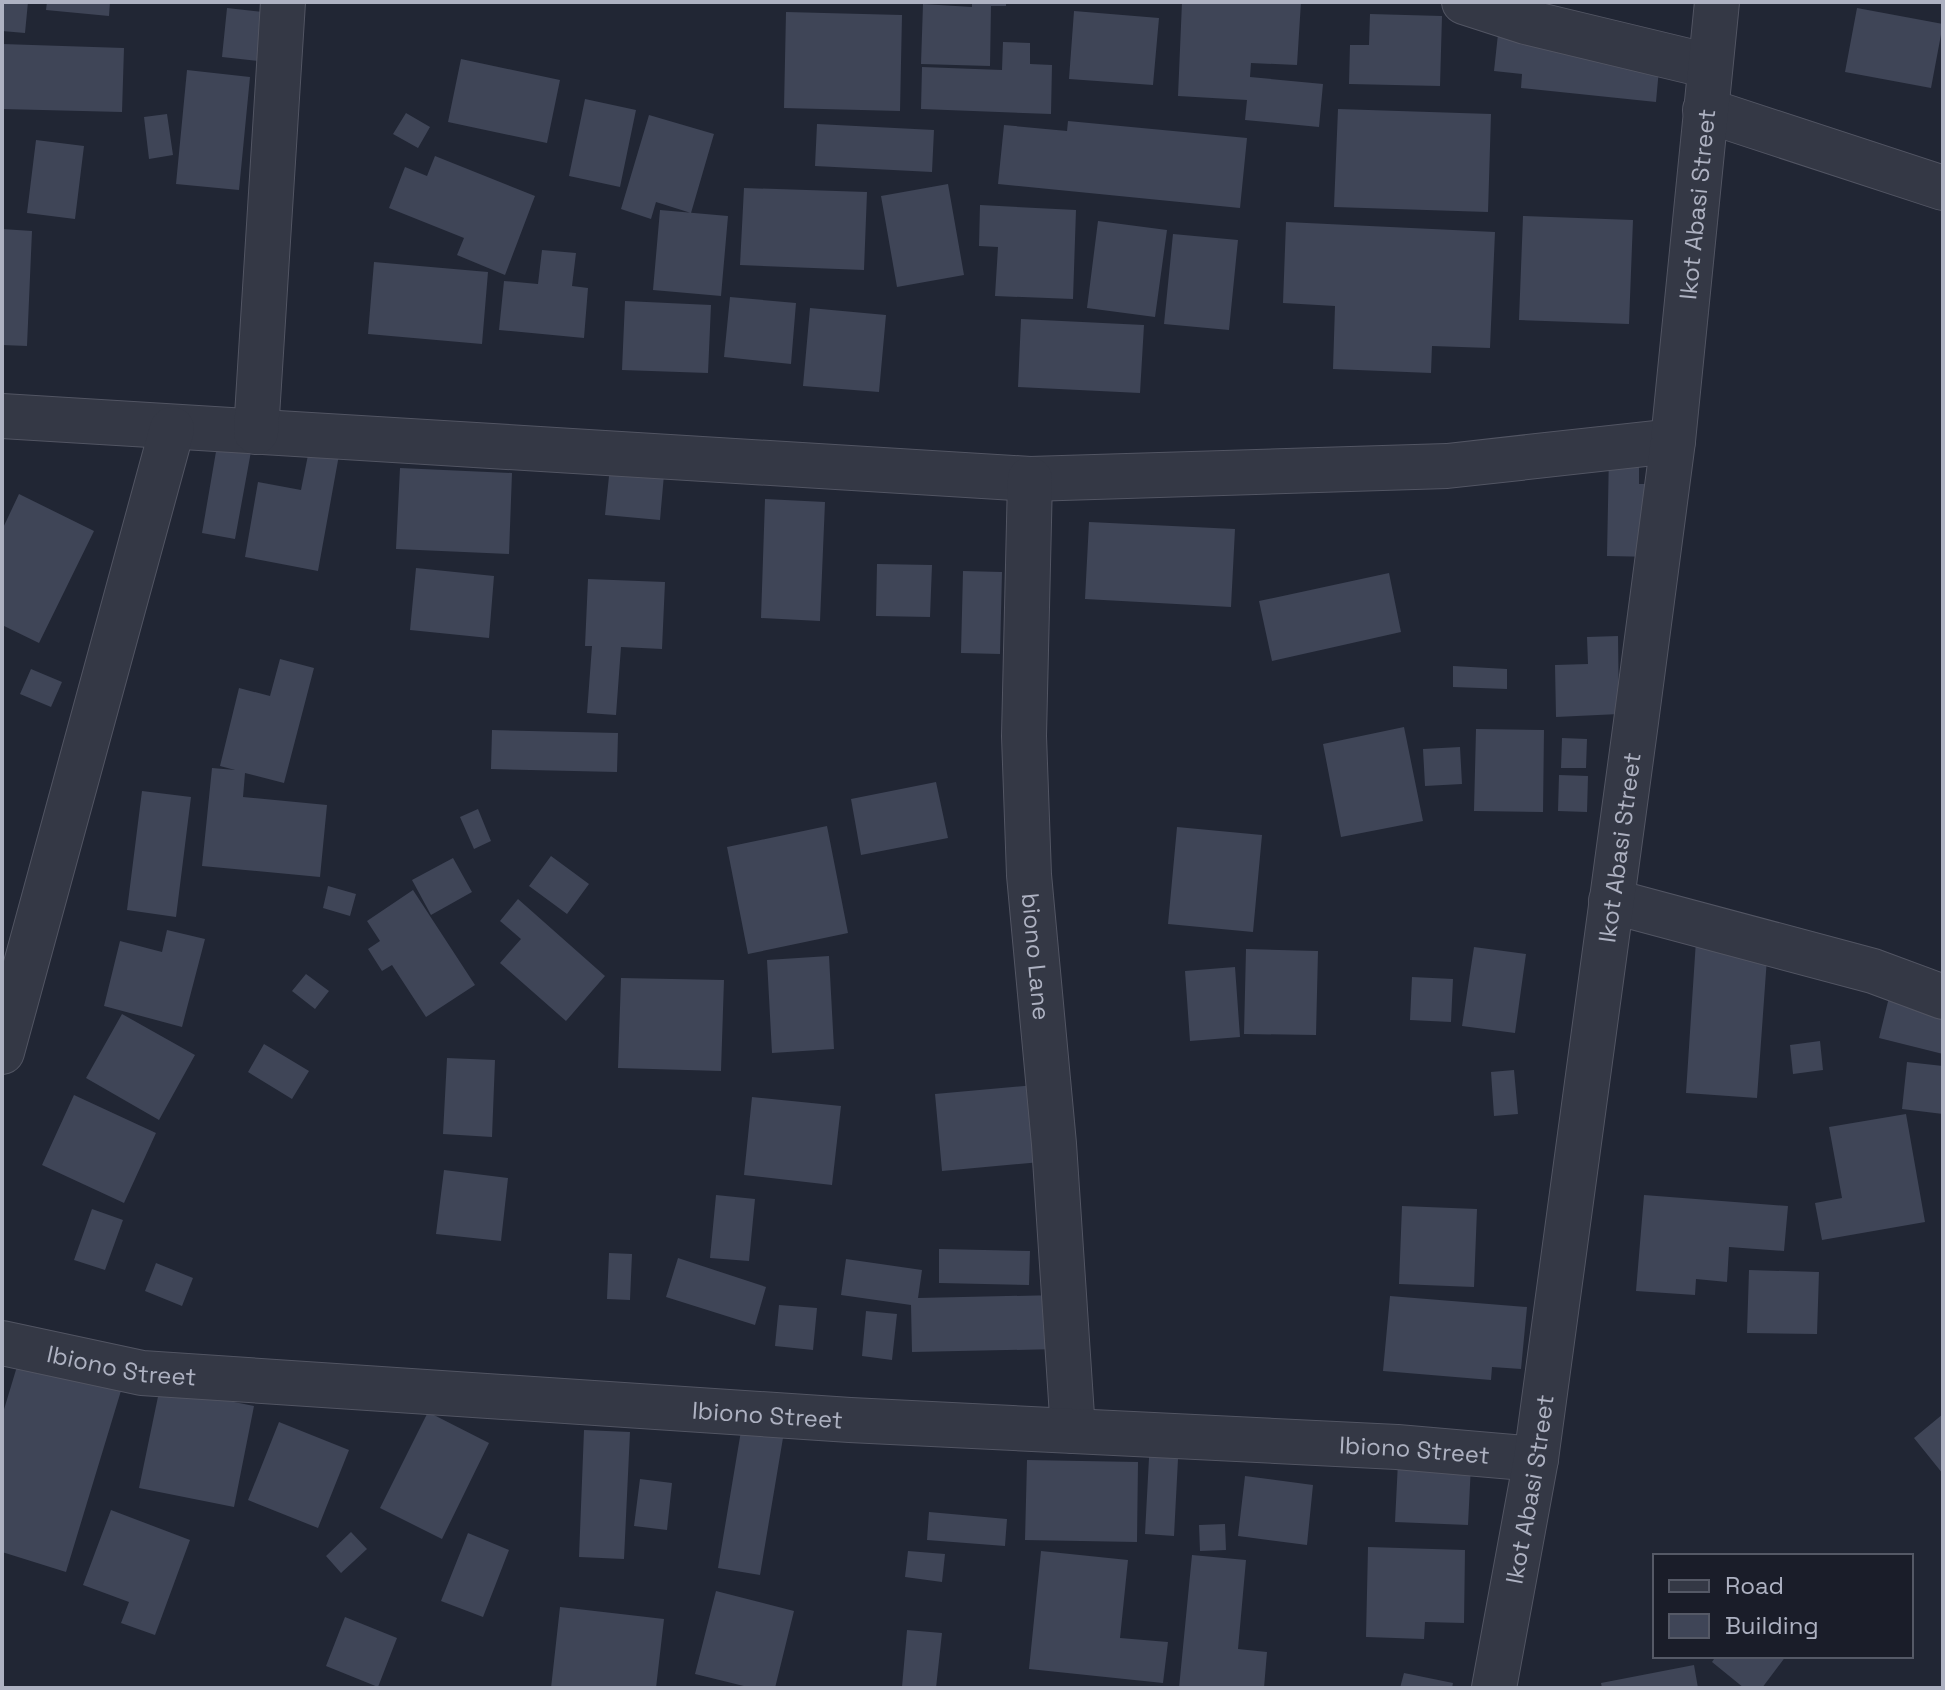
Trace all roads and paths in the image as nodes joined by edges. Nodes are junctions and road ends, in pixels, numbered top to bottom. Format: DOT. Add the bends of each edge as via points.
graph roads {
  1 [pos="283,2"];
  2 [pos="1464,2"];
  3 [pos="1717,2"];
  4 [pos="1709,66"];
  5 [pos="1705,110"];
  6 [pos="1943,188"];
  7 [pos="2,416"];
  8 [pos="172,429"];
  9 [pos="256,432"];
  10 [pos="1673,441"];
  11 [pos="1030,479"];
  12 [pos="1611,901"];
  13 [pos="1943,997"];
  14 [pos="2,1052"];
  15 [pos="2,1343"];
  16 [pos="1073,1431"];
  17 [pos="1536,1459"];
  18 [pos="1494,1688"];
  1 -- 9 [label="street"];
  2 -- 4 [label="street"];
  3 -- 4 [label="street, Ikot Abasi Street"];
  4 -- 5 [label="street, Ikot Abasi Street"];
  5 -- 6 [label="street"];
  5 -- 10 [label="street, Ikot Abasi Street"];
  7 -- 8 [label="street"];
  8 -- 9 [label="street"];
  8 -- 14 [label="street"];
  9 -- 11 [label="street"];
  10 -- 11 [label="street" via="1447,466"];
  10 -- 12 [label="street, Ikot Abasi Street"];
  11 -- 16 [label="street, biono Lane" via="1024,736 1029,875"];
  12 -- 13 [label="street" via="1873,971"];
  12 -- 17 [label="street, Ikot Abasi Street"];
  15 -- 16 [label="street, Ibiono Street" via="142,1373"];
  16 -- 17 [label="street, Ibiono Street"];
  17 -- 18 [label="street, Ikot Abasi Street"];
}
